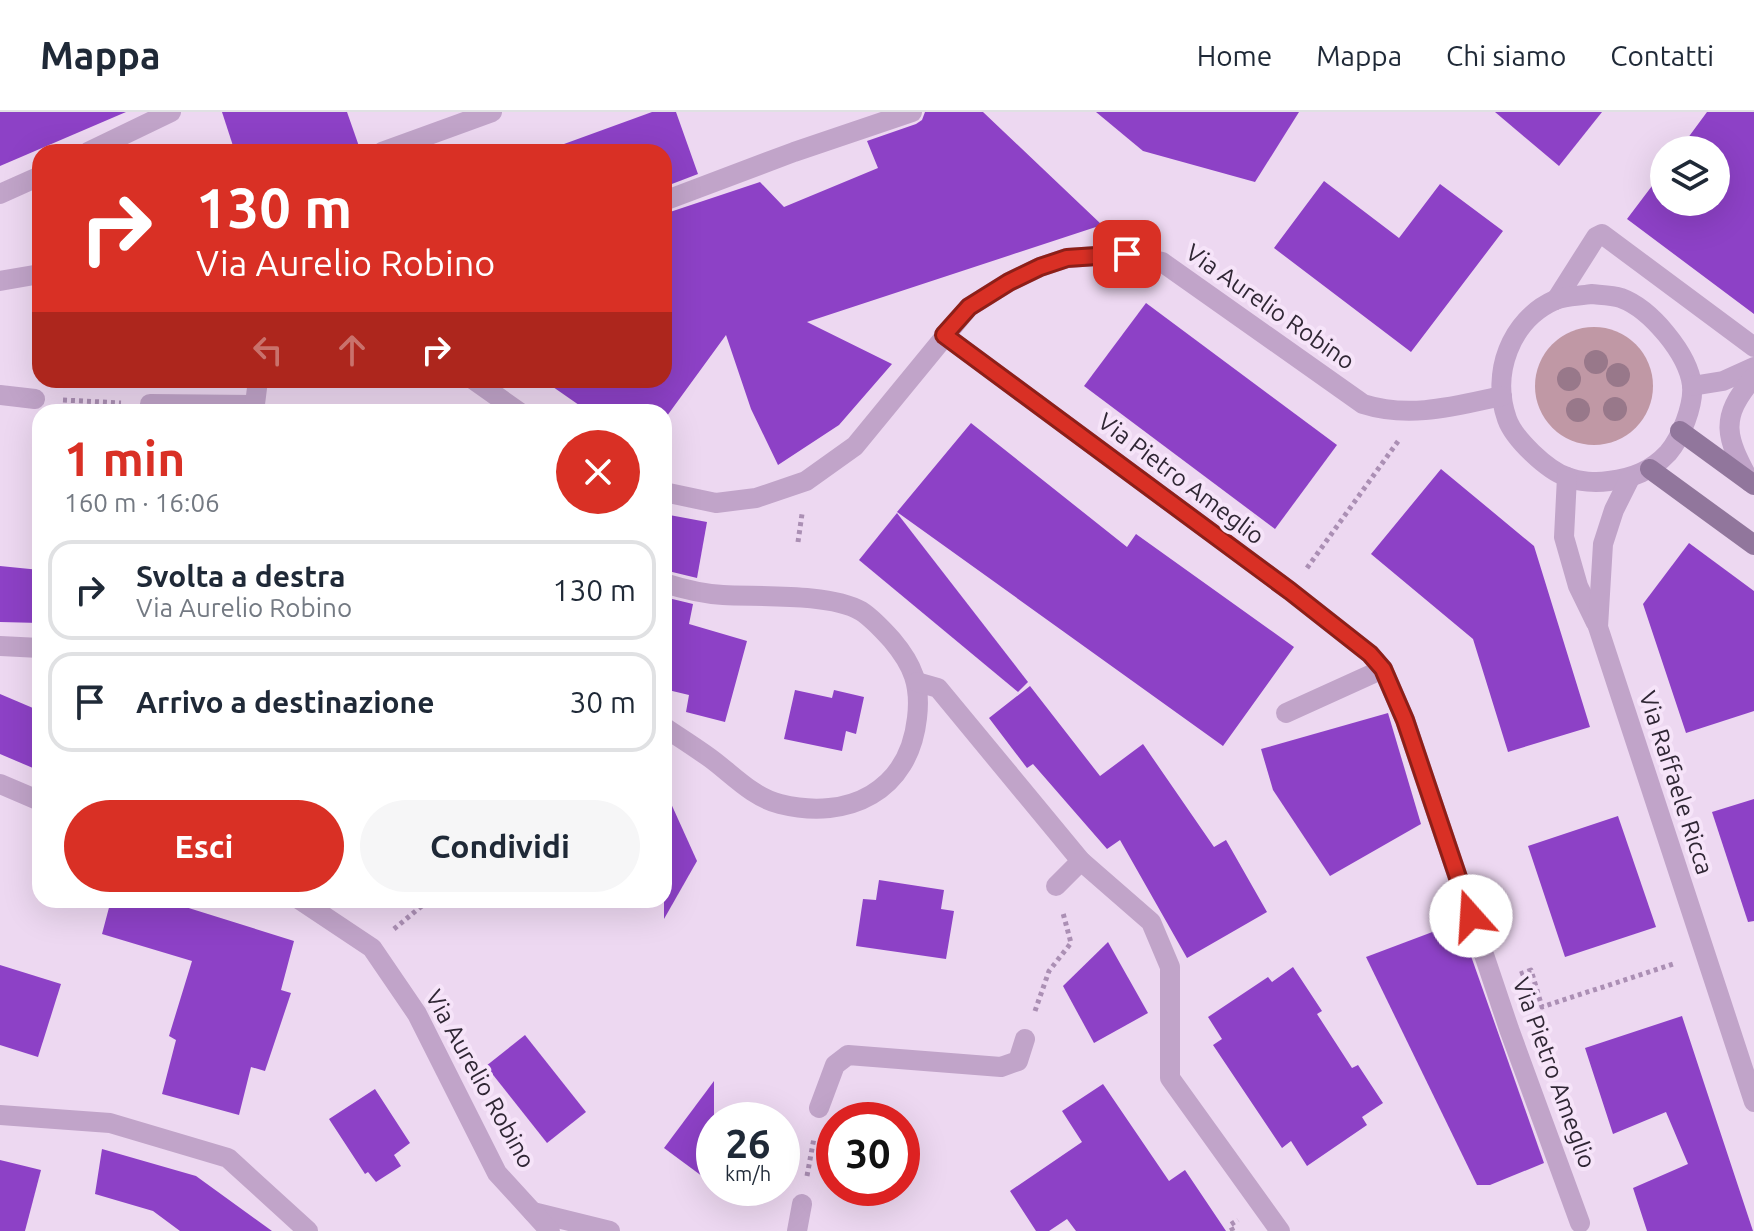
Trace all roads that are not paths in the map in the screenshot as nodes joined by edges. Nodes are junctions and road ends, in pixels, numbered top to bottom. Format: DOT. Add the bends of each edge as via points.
graph roads {
  1 [pos="171,112"];
  2 [pos="492,112"];
  3 [pos="912,112"];
  4 [pos="105,144"];
  5 [pos="404,144"];
  6 [pos="32,180"];
  7 [pos="0,194"];
  8 [pos="672,198"];
  9 [pos="32,275"];
  10 [pos="0,281"];
  11 [pos="1556,300"];
  12 [pos="944,335"];
  13 [pos="1754,347"];
  14 [pos="1754,367"];
  15 [pos="1754,377"];
  16 [pos="1692,386"];
  17 [pos="485,388"];
  18 [pos="0,395"];
  19 [pos="1502,396"];
  20 [pos="35,399"];
  21 [pos="508,404"];
  22 [pos="1680,431"];
  23 [pos="1650,469"];
  24 [pos="1567,477"];
  25 [pos="1630,478"];
  26 [pos="1752,483"];
  27 [pos="672,494"];
  28 [pos="1754,545"];
  29 [pos="672,585"];
  30 [pos="1598,627"];
  31 [pos="0,646"];
  32 [pos="32,648"];
  33 [pos="1383,669"];
  34 [pos="917,682"];
  35 [pos="1286,713"];
  36 [pos="672,732"];
  37 [pos="0,784"];
  38 [pos="32,798"];
  39 [pos="1081,861"];
  40 [pos="1056,886"];
  41 [pos="312,908"];
  42 [pos="1025,1039"];
  43 [pos="821,1102"];
  44 [pos="1754,1102"];
  45 [pos="0,1115"];
  46 [pos="802,1204"];
  47 [pos="533,1212"];
  48 [pos="1580,1223"];
  49 [pos="308,1231"];
  50 [pos="550,1231"];
  51 [pos="610,1231"];
  52 [pos="797,1231"];
  53 [pos="1280,1231"];
  1 -- 4 [label="street"];
  2 -- 5 [label="street"];
  3 -- 8 [label="street"];
  6 -- 7 [label="street"];
  9 -- 10 [label="street"];
  11 -- 13 [label="street" via="1596,237 1607,235"];
  11 -- 16 [label="street" via="1591,294 1622,298 1643,311 1666,332"];
  11 -- 19 [label="street" via="1535,314 1507,351"];
  12 -- 19 [label="street, Via Aurelio Robino" via="969,307 1040,267 1067,258 1127,254 1162,262 1363,404 1419,413"];
  12 -- 27 [label="street, Via Aurelio Robino" via="855,446 806,481 756,498 716,503"];
  12 -- 33 [label="street, Via Pietro Ameglio" via="1290,591"];
  14 -- 16 [label="street" via="1723,381"];
  15 -- 26 [label="street" via="1730,412 1728,432"];
  16 -- 22 [label="street"];
  17 -- 21 [label="street"];
  18 -- 20 [label="street"];
  19 -- 24 [label="street" via="1507,421 1524,444"];
  22 -- 23 [label="street" via="1670,451"];
  22 -- 26 [label="street"];
  23 -- 25 [label="street"];
  23 -- 28 [label="street"];
  24 -- 25 [label="street" via="1598,482"];
  24 -- 30 [label="street" via="1564,537 1578,586"];
  25 -- 30 [label="street, Via Raffaele Ricca" via="1603,544"];
  29 -- 34 [label="street" via="723,595 837,602 861,611 904,654"];
  30 -- 44 [label="street, Via Raffaele Ricca"];
  31 -- 32 [label="street"];
  33 -- 35 [label="street"];
  33 -- 48 [label="street, Via Pietro Ameglio"];
  34 -- 36 [label="street" via="915,733 908,756 895,777 852,804 805,808 778,803 748,789"];
  34 -- 39 [label="street" via="938,688"];
  37 -- 38 [label="street"];
  39 -- 40 [label="street"];
  39 -- 53 [label="street" via="1151,922 1170,967 1170,1078"];
  41 -- 47 [label="street, Via Aurelio Robino" via="372,948 417,1014 497,1173"];
  42 -- 43 [label="street" via="1018,1061 1001,1067 848,1055 835,1065"];
  45 -- 49 [label="street" via="110,1123 228,1158"];
  46 -- 52 [label="street"];
  47 -- 50 [label="street, Via Aurelio Robino"];
  47 -- 51 [label="street"];
}
